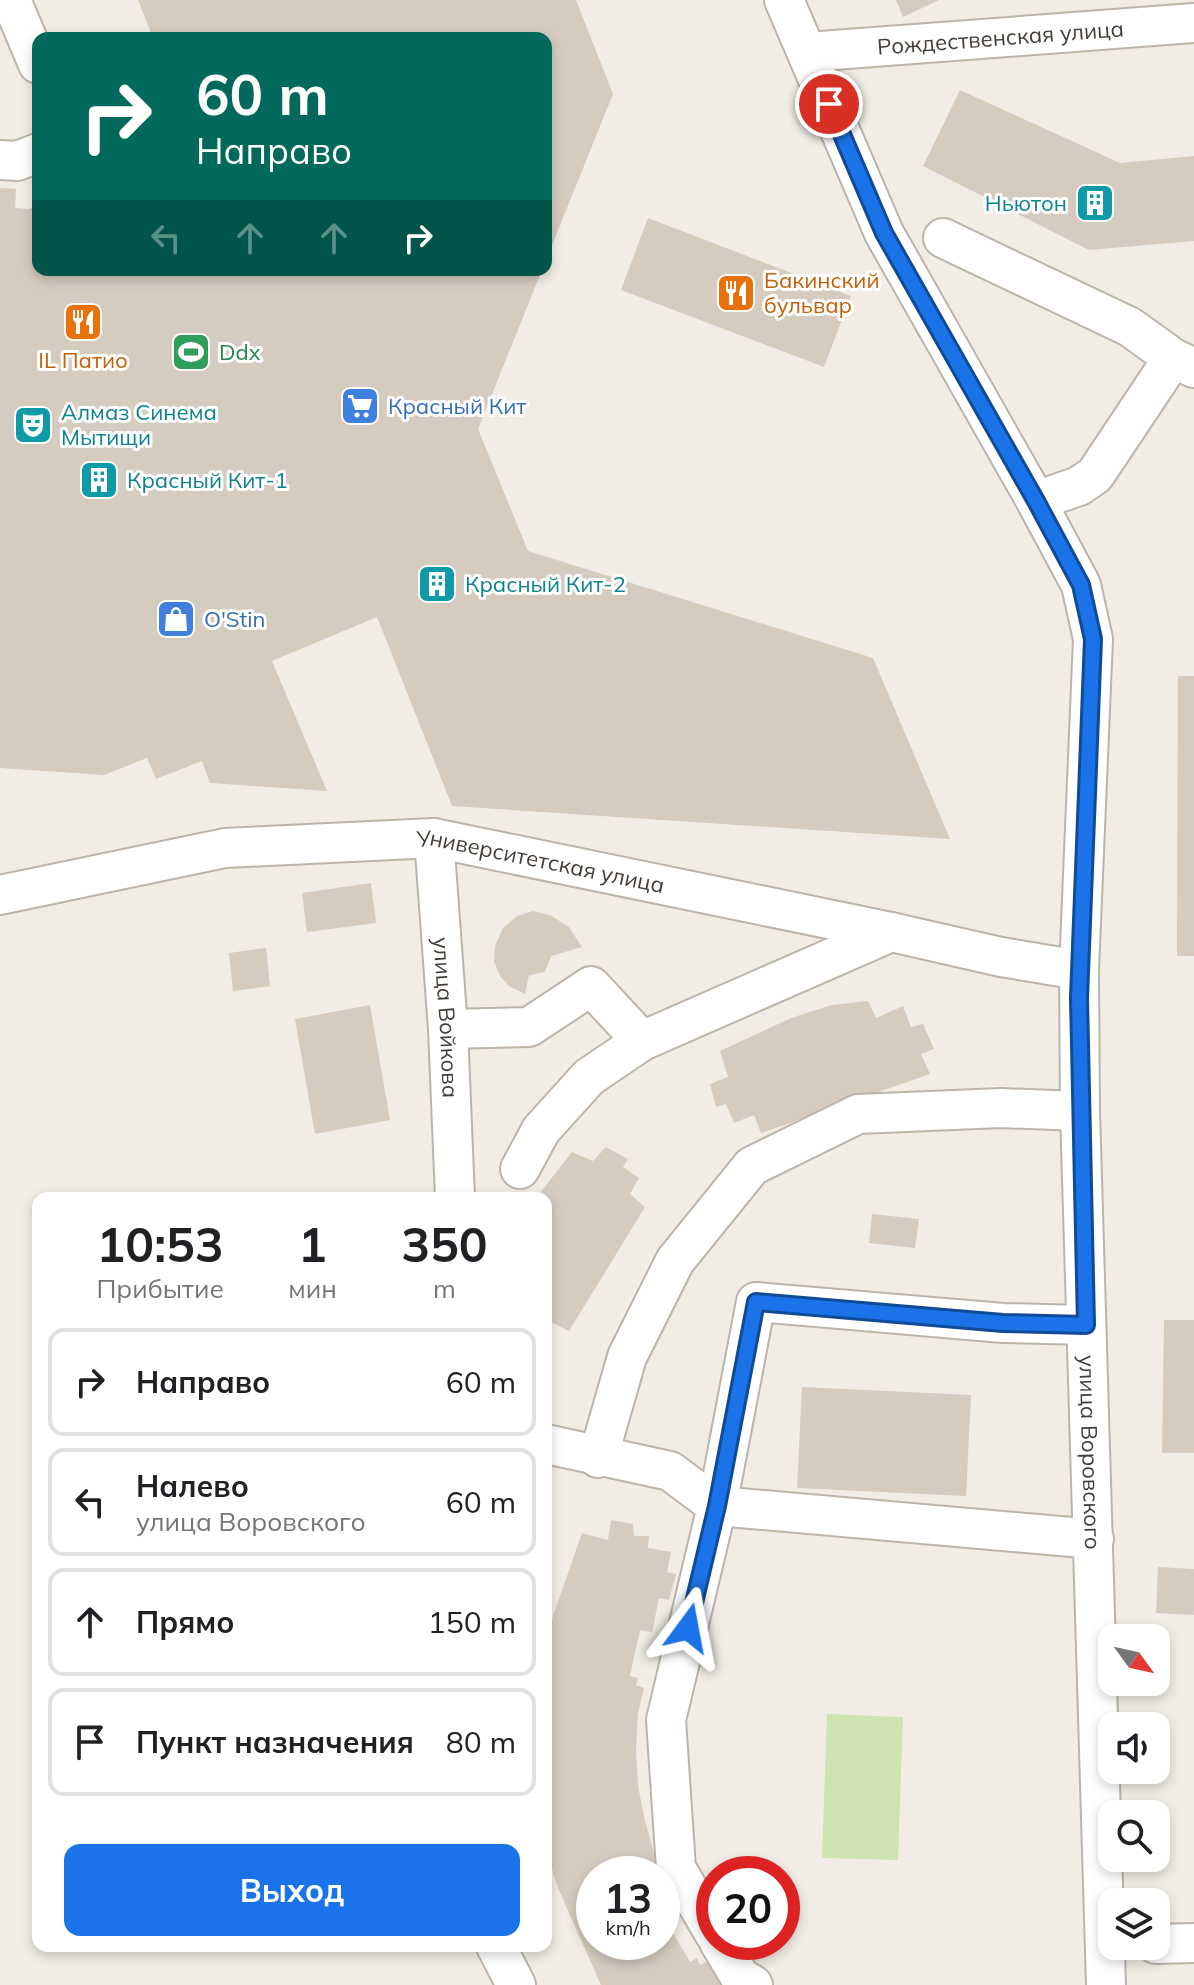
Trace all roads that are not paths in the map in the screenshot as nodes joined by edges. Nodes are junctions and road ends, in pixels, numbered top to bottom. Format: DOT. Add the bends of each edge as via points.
graph roads {
  1 [pos="11,0"];
  2 [pos="784,0"];
  3 [pos="1140,13"];
  4 [pos="1194,23"];
  5 [pos="32,50"];
  6 [pos="807,52"];
  7 [pos="32,155"];
  8 [pos="0,160"];
  9 [pos="943,238"];
  10 [pos="1183,363"];
  11 [pos="1036,501"];
  12 [pos="434,838"];
  13 [pos="0,895"];
  14 [pos="891,932"];
  15 [pos="1079,970"];
  16 [pos="448,1029"];
  17 [pos="642,1041"];
  18 [pos="1080,1111"];
  19 [pos="520,1169"];
  20 [pos="455,1192"];
  21 [pos="1086,1325"];
  22 [pos="552,1446"];
  23 [pos="598,1458"];
  24 [pos="717,1506"];
  25 [pos="1094,1539"];
  26 [pos="1107,1888"];
  27 [pos="696,1902"];
  28 [pos="1194,1943"];
  29 [pos="1170,1944"];
  30 [pos="499,1952"];
  31 [pos="730,1960"];
  32 [pos="1108,1960"];
  33 [pos="516,1985"];
  34 [pos="753,1985"];
  35 [pos="1106,1985"];
  1 -- 5 [label="street"];
  2 -- 6 [label="street, улица Воровского"];
  3 -- 4 [label="street, Рождественская улица"];
  3 -- 6 [label="street, Рождественская улица"];
  6 -- 11 [label="street, улица Воровского" via="884,233"];
  7 -- 8 [label="street"];
  9 -- 10 [label="street" via="1130,327"];
  10 -- 11 [label="street" via="1095,475"];
  11 -- 15 [label="street, улица Воровского" via="1081,585 1093,639"];
  12 -- 13 [label="street, Университетская улица" via="225,848"];
  12 -- 14 [label="street, Университетская улица"];
  12 -- 16 [label="street, улица Войкова"];
  14 -- 15 [label="street, Университетская улица"];
  14 -- 17 [label="street"];
  15 -- 18 [label="street, улица Воровского"];
  16 -- 17 [label="street" via="529,1027 591,986"];
  16 -- 20 [label="street, улица Войкова"];
  17 -- 19 [label="street" via="589,1077 541,1130"];
  18 -- 21 [label="street, улица Воровского"];
  18 -- 23 [label="street" via="1001,1108 858,1114 752,1166 675,1261 627,1357"];
  21 -- 24 [label="street" via="756,1302"];
  21 -- 25 [label="street, улица Воровского"];
  22 -- 23 [label="street"];
  23 -- 24 [label="street" via="670,1471"];
  24 -- 25 [label="street"];
  24 -- 27 [label="street" via="666,1720 676,1868"];
  25 -- 26 [label="street, улица Воровского"];
  28 -- 29 [label="street"];
  30 -- 33 [label="street"];
  31 -- 34 [label="street" via="740,1977"];
  32 -- 35 [label="street, улица Воровского"];
}
